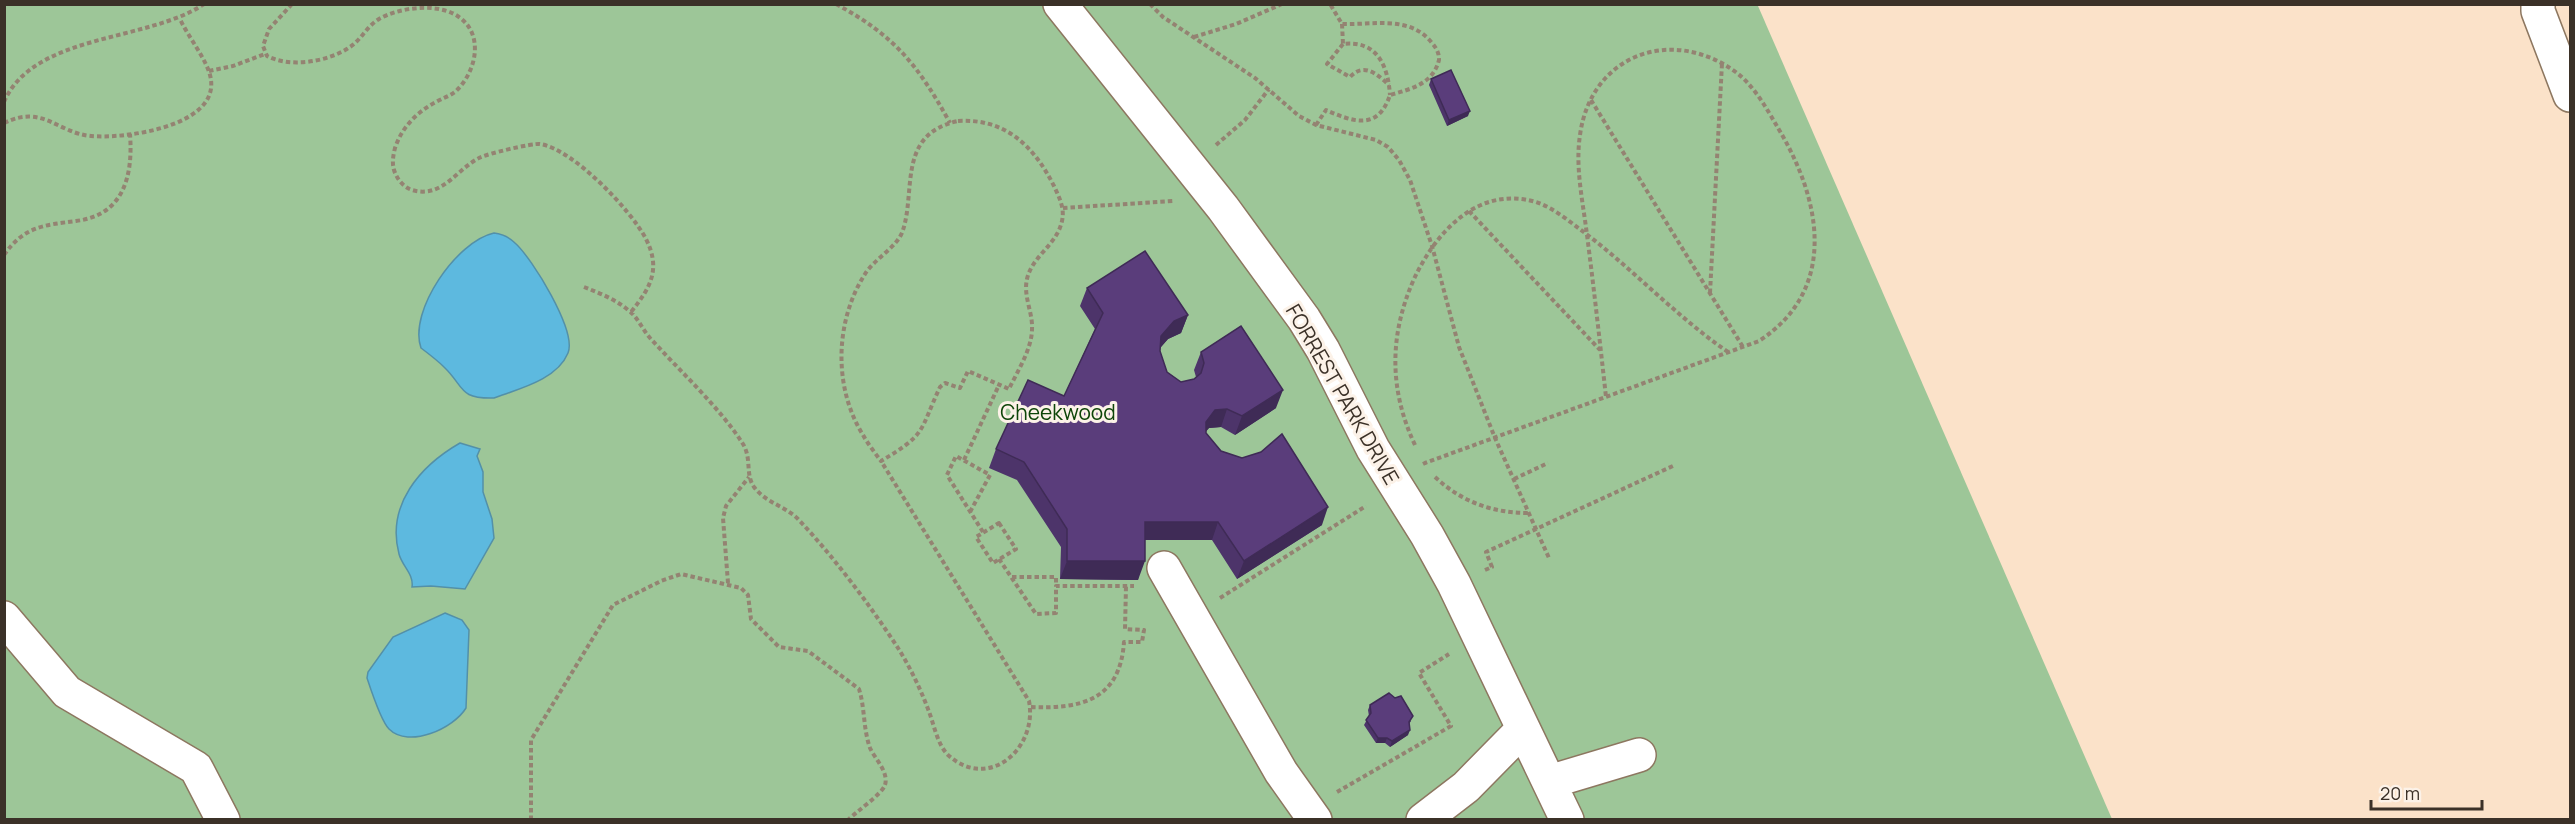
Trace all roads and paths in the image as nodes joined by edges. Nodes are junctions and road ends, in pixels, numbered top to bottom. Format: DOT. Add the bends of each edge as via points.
graph roads {
  1 [pos="204,4"];
  2 [pos="292,4"];
  3 [pos="836,4"];
  4 [pos="1060,4"];
  5 [pos="1150,4"];
  6 [pos="1282,4"];
  7 [pos="1330,4"];
  8 [pos="2538,4"];
  9 [pos="180,19"];
  10 [pos="1342,24"];
  11 [pos="1194,37"];
  12 [pos="1343,44"];
  13 [pos="265,54"];
  14 [pos="1722,63"];
  15 [pos="209,71"];
  16 [pos="1389,86"];
  17 [pos="1269,89"];
  18 [pos="1390,95"];
  19 [pos="2571,95"];
  20 [pos="1591,99"];
  21 [pos="4,102"];
  22 [pos="4,123"];
  23 [pos="950,123"];
  24 [pos="1316,125"];
  25 [pos="130,134"];
  26 [pos="1190,165"];
  27 [pos="1185,200"];
  28 [pos="1063,208"];
  29 [pos="1469,211"];
  30 [pos="1587,234"];
  31 [pos="1432,246"];
  32 [pos="4,255"];
  33 [pos="584,287"];
  34 [pos="1710,293"];
  35 [pos="631,312"];
  36 [pos="1743,347"];
  37 [pos="1601,351"];
  38 [pos="1728,352"];
  39 [pos="999,385"];
  40 [pos="1606,397"];
  41 [pos="1495,438"];
  42 [pos="964,460"];
  43 [pos="881,461"];
  44 [pos="1548,463"];
  45 [pos="1426,465"];
  46 [pos="1675,465"];
  47 [pos="1431,472"];
  48 [pos="749,477"];
  49 [pos="1514,479"];
  50 [pos="1392,480"];
  51 [pos="1366,506"];
  52 [pos="970,512"];
  53 [pos="1529,513"];
  54 [pos="1537,528"];
  55 [pos="983,532"];
  56 [pos="1549,558"];
  57 [pos="999,559"];
  58 [pos="1011,577"];
  59 [pos="1169,577"];
  60 [pos="729,583"];
  61 [pos="1454,584"];
  62 [pos="1056,586"];
  63 [pos="1126,586"];
  64 [pos="1191,616"];
  65 [pos="4,618"];
  66 [pos="1455,650"];
  67 [pos="1031,707"];
  68 [pos="1522,730"];
  69 [pos="1639,755"];
  70 [pos="1550,782"];
  71 [pos="1324,807"];
  72 [pos="223,819"];
  73 [pos="531,819"];
  74 [pos="848,819"];
  75 [pos="1423,819"];
  76 [pos="1567,819"];
  1 -- 9 [label="path"];
  2 -- 13 [label="path" via="269,29 263,46"];
  3 -- 23 [label="path" via="873,27 905,54 927,82"];
  4 -- 26 [label="street, FORREST PARK DRIVE"];
  5 -- 11 [label="path"];
  6 -- 11 [label="path"];
  7 -- 10 [label="path"];
  8 -- 19 [label="street"];
  9 -- 15 [label="path"];
  9 -- 21 [label="path" via="78,46 55,56 23,77"];
  10 -- 12 [label="path"];
  10 -- 18 [label="path" via="1407,24 1418,29 1434,46 1439,60 1431,78"];
  11 -- 17 [label="path"];
  12 -- 16 [label="path" via="1358,45 1376,54 1385,66"];
  12 -- 16 [label="path" via="1327,64 1350,77 1359,70 1370,71"];
  13 -- 15 [label="path"];
  13 -- 35 [label="path" via="281,61 320,59 351,46 381,18 423,8 453,14 472,33 476,55 454,92 424,110 403,131 393,158 400,181 412,190 430,190 449,183 480,157 524,145 548,146 598,180 622,205 647,241 654,277"];
  14 -- 20 [label="path" via="1684,50 1645,52 1628,58 1615,69"];
  14 -- 34 [label="path"];
  14 -- 36 [label="path" via="1740,75 1754,92 1786,142 1807,194 1815,248 1812,274 1794,310 1768,335"];
  15 -- 25 [label="path" via="210,94 203,107 173,125"];
  16 -- 18 [label="path"];
  17 -- 24 [label="path" via="1299,116"];
  17 -- 26 [label="path" via="1230,134"];
  18 -- 24 [label="path" via="1380,114 1371,119 1350,121 1326,110"];
  20 -- 30 [label="path" via="1580,135 1579,155"];
  20 -- 34 [label="path"];
  22 -- 25 [label="path" via="19,117 38,117 87,136"];
  23 -- 28 [label="path" via="993,124 1020,138 1040,159"];
  23 -- 43 [label="path" via="931,135 918,150 909,176 901,235 864,275 844,322 842,371 848,399 862,434"];
  24 -- 31 [label="path" via="1376,140 1388,147 1410,180"];
  25 -- 32 [label="path" via="129,176 111,205 83,219 36,228"];
  26 -- 50 [label="street, FORREST PARK DRIVE" via="1304,319"];
  27 -- 28 [label="path"];
  28 -- 39 [label="path" via="1058,233 1035,262 1026,281 1031,338 1009,389"];
  29 -- 30 [label="path" via="1488,202 1515,197 1538,203"];
  29 -- 31 [label="path"];
  29 -- 37 [label="path"];
  30 -- 37 [label="path"];
  30 -- 38 [label="path" via="1693,328"];
  31 -- 41 [label="path" via="1459,347"];
  31 -- 45 [label="path" via="1399,317 1394,352 1400,407"];
  33 -- 35 [label="path"];
  34 -- 36 [label="path"];
  35 -- 48 [label="path" via="737,434 750,458"];
  36 -- 38 [label="path"];
  37 -- 40 [label="path"];
  38 -- 40 [label="path"];
  39 -- 42 [label="path"];
  39 -- 43 [label="path" via="968,371 960,388 945,383 918,436"];
  40 -- 41 [label="path"];
  41 -- 45 [label="path"];
  41 -- 49 [label="path"];
  42 -- 52 [label="path" via="990,475"];
  42 -- 52 [label="path" via="956,456 947,475"];
  43 -- 67 [label="path"];
  44 -- 49 [label="path"];
  45 -- 50 [label="path"];
  46 -- 54 [label="path"];
  47 -- 53 [label="path" via="1447,488 1474,504 1498,511"];
  48 -- 60 [label="path" via="726,506 723,518"];
  48 -- 67 [label="path" via="769,502 798,519 880,623 908,665 946,753 982,771 1001,765 1022,742"];
  49 -- 53 [label="path"];
  50 -- 61 [label="street, FORREST PARK DRIVE"];
  51 -- 64 [label="path"];
  52 -- 55 [label="path"];
  53 -- 54 [label="path"];
  54 -- 56 [label="path"];
  54 -- 61 [label="path" via="1486,552 1492,567"];
  55 -- 57 [label="path" via="976,537 993,563"];
  55 -- 57 [label="path" via="999,523 1016,549"];
  57 -- 58 [label="path"];
  58 -- 62 [label="path" via="1056,577"];
  58 -- 62 [label="path" via="1036,614 1056,614"];
  59 -- 63 [label="path"];
  59 -- 64 [label="street"];
  60 -- 73 [label="path" via="681,574 612,605 531,740"];
  60 -- 74 [label="path" via="745,591 751,619 779,647 808,651 859,689 868,741 886,784 882,792"];
  61 -- 68 [label="street, FORREST PARK DRIVE"];
  62 -- 63 [label="path"];
  63 -- 67 [label="path" via="1125,628 1144,630 1142,642 1124,642 1124,655 1108,686 1097,698 1072,707"];
  64 -- 71 [label="street" via="1281,772"];
  65 -- 72 [label="street" via="67,692 196,768"];
  66 -- 71 [label="path" via="1419,673 1451,726"];
  68 -- 70 [label="street, FORREST PARK DRIVE"];
  68 -- 75 [label="street" via="1446,805"];
  69 -- 70 [label="street"];
  70 -- 76 [label="street, FORREST PARK DRIVE"];
}
